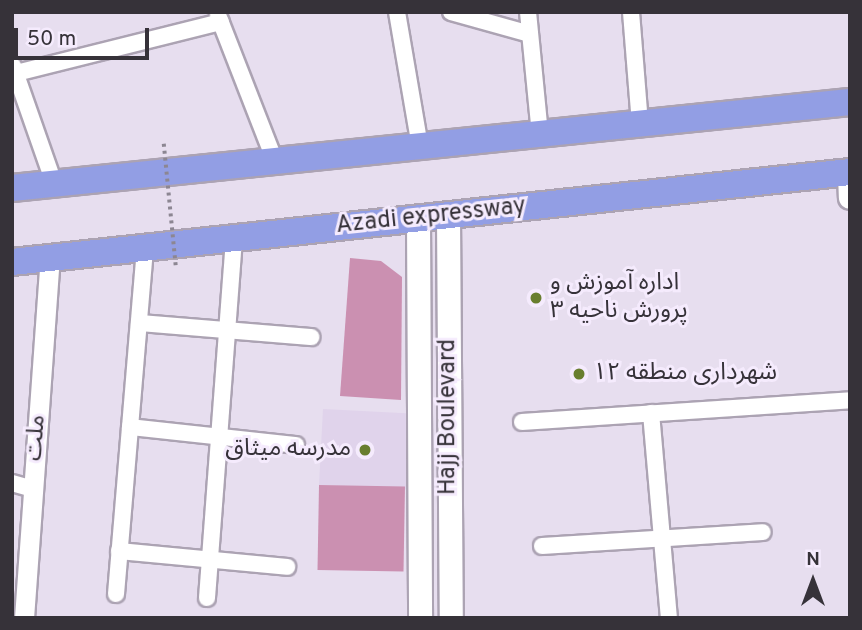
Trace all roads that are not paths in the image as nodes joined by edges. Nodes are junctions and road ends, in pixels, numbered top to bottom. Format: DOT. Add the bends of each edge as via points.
graph roads {
  1 [pos="397,12"];
  2 [pos="451,12"];
  3 [pos="528,12"];
  4 [pos="631,12"];
  5 [pos="219,17"];
  6 [pos="530,34"];
  7 [pos="14,68"];
  8 [pos="850,102"];
  9 [pos="639,124"];
  10 [pos="540,134"];
  11 [pos="420,146"];
  12 [pos="275,160"];
  13 [pos="849,180"];
  14 [pos="54,183"];
  15 [pos="12,188"];
  16 [pos="448,216"];
  17 [pos="418,219"];
  18 [pos="234,239"];
  19 [pos="145,248"];
  20 [pos="50,258"];
  21 [pos="448,259"];
  22 [pos="12,262"];
  23 [pos="418,262"];
  24 [pos="139,323"];
  25 [pos="228,330"];
  26 [pos="311,337"];
  27 [pos="850,400"];
  28 [pos="651,413"];
  29 [pos="522,422"];
  30 [pos="130,427"];
  31 [pos="220,436"];
  32 [pos="296,445"];
  33 [pos="12,483"];
  34 [pos="33,489"];
  35 [pos="763,532"];
  36 [pos="662,537"];
  37 [pos="542,546"];
  38 [pos="119,551"];
  39 [pos="210,559"];
  40 [pos="287,567"];
  41 [pos="116,594"];
  42 [pos="207,598"];
  43 [pos="23,618"];
  44 [pos="420,618"];
  45 [pos="451,618"];
  46 [pos="669,618"];
  1 -- 11 [label="street"];
  2 -- 6 [label="street"];
  3 -- 6 [label="street"];
  4 -- 9 [label="street"];
  5 -- 7 [label="street"];
  5 -- 12 [label="street"];
  6 -- 10 [label="street"];
  7 -- 14 [label="street"];
  8 -- 9 [label="highway"];
  9 -- 10 [label="highway"];
  10 -- 11 [label="highway"];
  11 -- 12 [label="highway"];
  12 -- 14 [label="highway"];
  13 -- 16 [label="highway, Azadi expressway"];
  14 -- 15 [label="highway"];
  16 -- 17 [label="highway, Azadi expressway"];
  16 -- 21 [label="main road, Hajj Boulevard"];
  17 -- 18 [label="highway, Azadi expressway"];
  17 -- 23 [label="main road, Hajj Boulevard"];
  18 -- 19 [label="highway, Azadi expressway"];
  18 -- 25 [label="street"];
  19 -- 20 [label="highway, Azadi expressway"];
  19 -- 24 [label="street"];
  20 -- 22 [label="highway, Azadi expressway"];
  20 -- 34 [label="street, ملت"];
  21 -- 23 [label="main road"];
  21 -- 45 [label="main road, Hajj Boulevard"];
  23 -- 44 [label="main road, Hajj Boulevard"];
  24 -- 25 [label="street"];
  24 -- 30 [label="street"];
  25 -- 26 [label="street"];
  25 -- 31 [label="street"];
  27 -- 28 [label="street"];
  28 -- 29 [label="street"];
  28 -- 36 [label="street"];
  30 -- 31 [label="street"];
  30 -- 38 [label="street"];
  31 -- 32 [label="street"];
  31 -- 39 [label="street"];
  33 -- 34 [label="street"];
  34 -- 43 [label="street, ملت"];
  35 -- 36 [label="street"];
  36 -- 37 [label="street"];
  36 -- 46 [label="street"];
  38 -- 39 [label="street"];
  38 -- 41 [label="street"];
  39 -- 40 [label="street"];
  39 -- 42 [label="street"];
}
